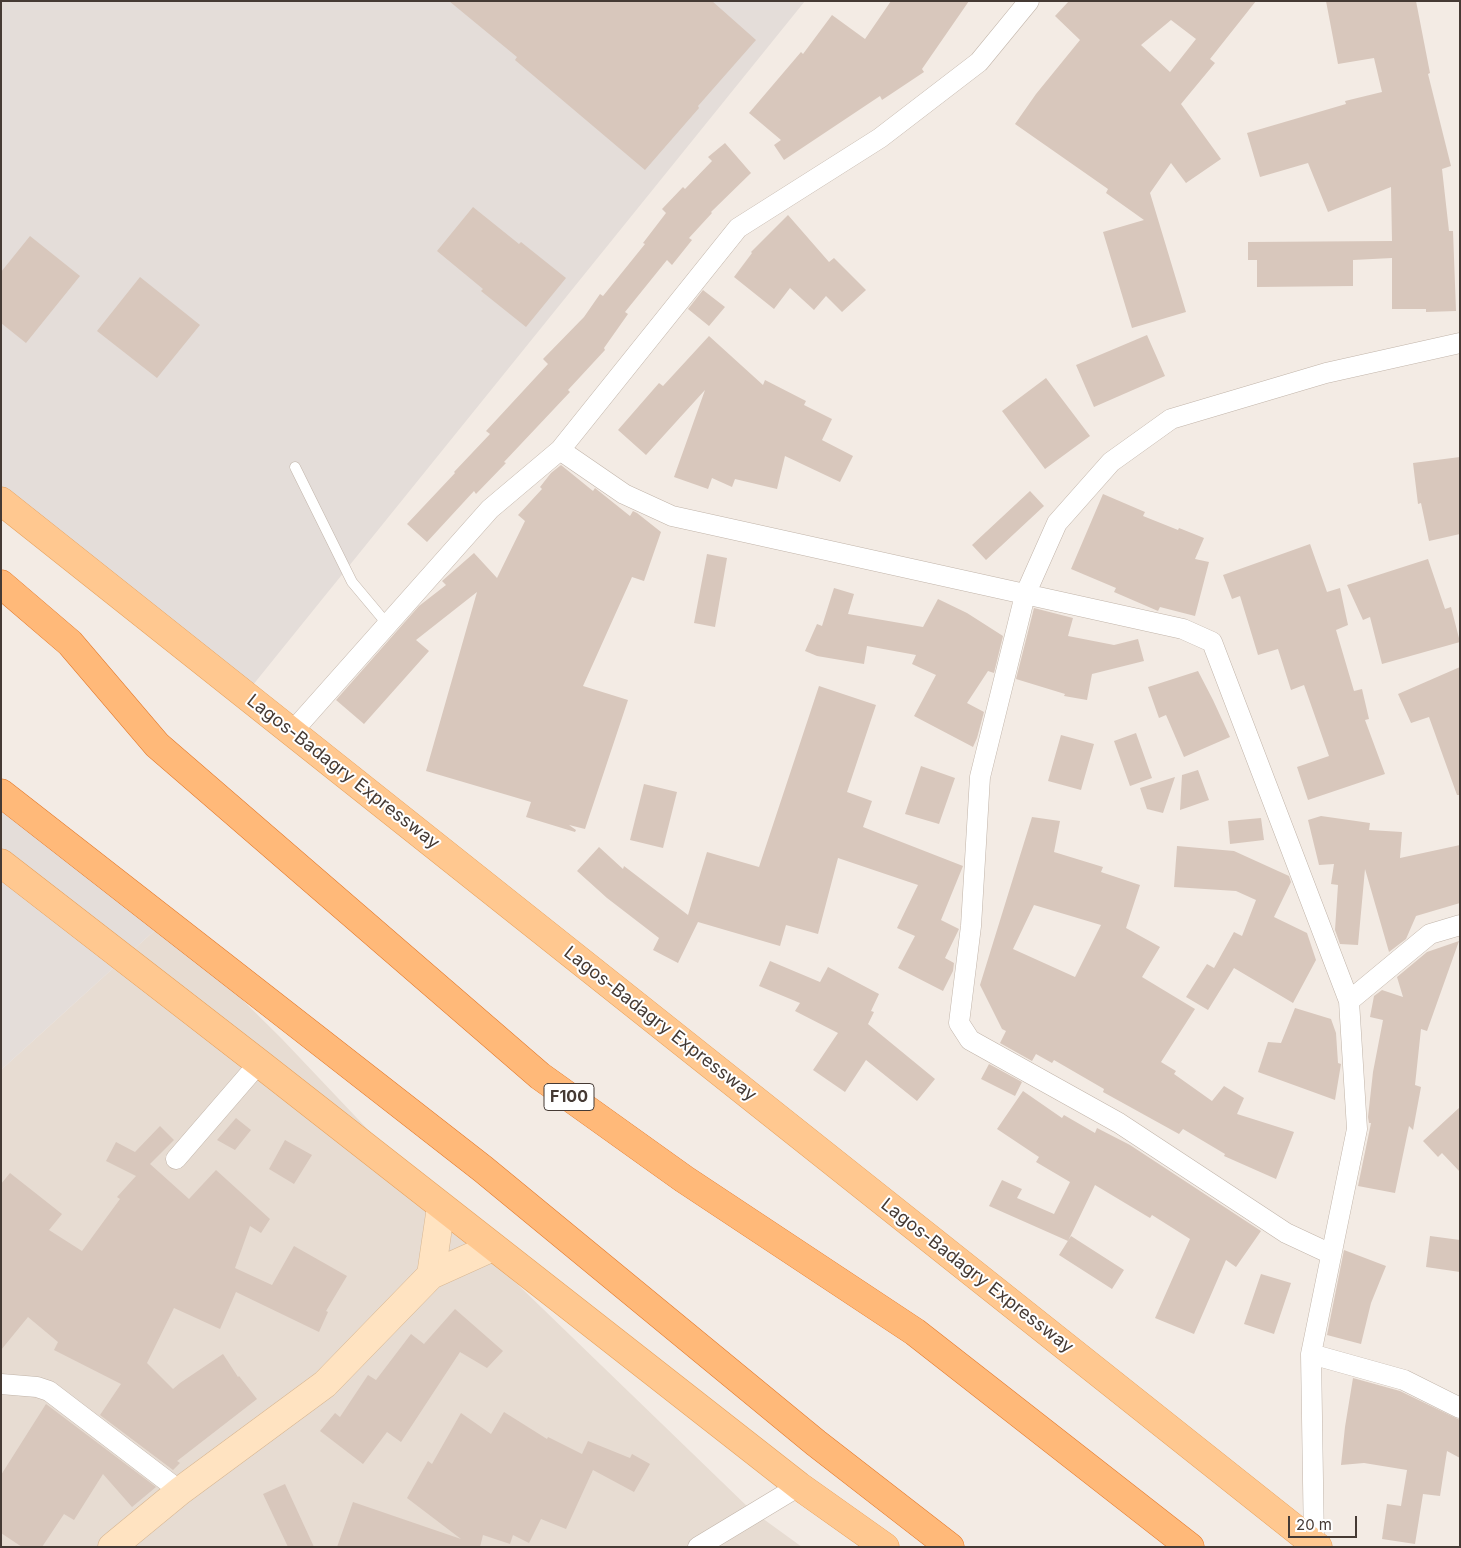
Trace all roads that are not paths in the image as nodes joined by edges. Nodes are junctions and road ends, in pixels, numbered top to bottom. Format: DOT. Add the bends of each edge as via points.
graph roads {
  1 [pos="1029,1"];
  2 [pos="1460,343"];
  3 [pos="560,450"];
  4 [pos="295,467"];
  5 [pos="1,501"];
  6 [pos="1,584"];
  7 [pos="1024,595"];
  8 [pos="388,625"];
  9 [pos="292,732"];
  10 [pos="1,793"];
  11 [pos="1,863"];
  12 [pos="1460,925"];
  13 [pos="1349,1000"];
  14 [pos="259,1063"];
  15 [pos="176,1159"];
  16 [pos="442,1207"];
  17 [pos="493,1247"];
  18 [pos="1331,1254"];
  19 [pos="431,1275"];
  20 [pos="1311,1354"];
  21 [pos="1,1384"];
  22 [pos="1460,1408"];
  23 [pos="800,1486"];
  24 [pos="180,1491"];
  25 [pos="1316,1545"];
  26 [pos="112,1547"];
  27 [pos="698,1547"];
  28 [pos="885,1547"];
  29 [pos="950,1547"];
  30 [pos="1190,1547"];
  1 -- 3 [label="street" via="979,62 880,138 738,228"];
  2 -- 7 [label="street" via="1326,373 1171,419 1111,462 1057,523"];
  3 -- 7 [label="street" via="624,494 672,516"];
  3 -- 8 [label="street" via="490,508"];
  4 -- 8 [label="lane" via="352,582"];
  5 -- 9 [label="main road, Lagos-Badagry Expressway"];
  6 -- 30 [label="highway, F100" via="70,643 157,745 540,1076 684,1179 916,1332"];
  7 -- 13 [label="street" via="1183,629 1212,642"];
  7 -- 18 [label="street" via="980,777 970,926 959,1023 970,1040 1119,1124 1286,1234"];
  8 -- 9 [label="street"];
  9 -- 25 [label="main road, Lagos-Badagry Expressway"];
  10 -- 29 [label="highway" via="483,1170 816,1443"];
  11 -- 14 [label="main road"];
  12 -- 13 [label="street" via="1430,934"];
  13 -- 18 [label="street" via="1357,1129"];
  14 -- 15 [label="street"];
  14 -- 16 [label="main road"];
  16 -- 17 [label="main road"];
  16 -- 19 [label="main road"];
  17 -- 19 [label="main road"];
  17 -- 23 [label="main road"];
  18 -- 20 [label="street"];
  19 -- 24 [label="main road" via="326,1384"];
  20 -- 22 [label="street" via="1404,1380"];
  20 -- 25 [label="street"];
  21 -- 24 [label="street" via="50,1391"];
  23 -- 27 [label="street"];
  23 -- 28 [label="main road"];
  24 -- 26 [label="main road"];
}
